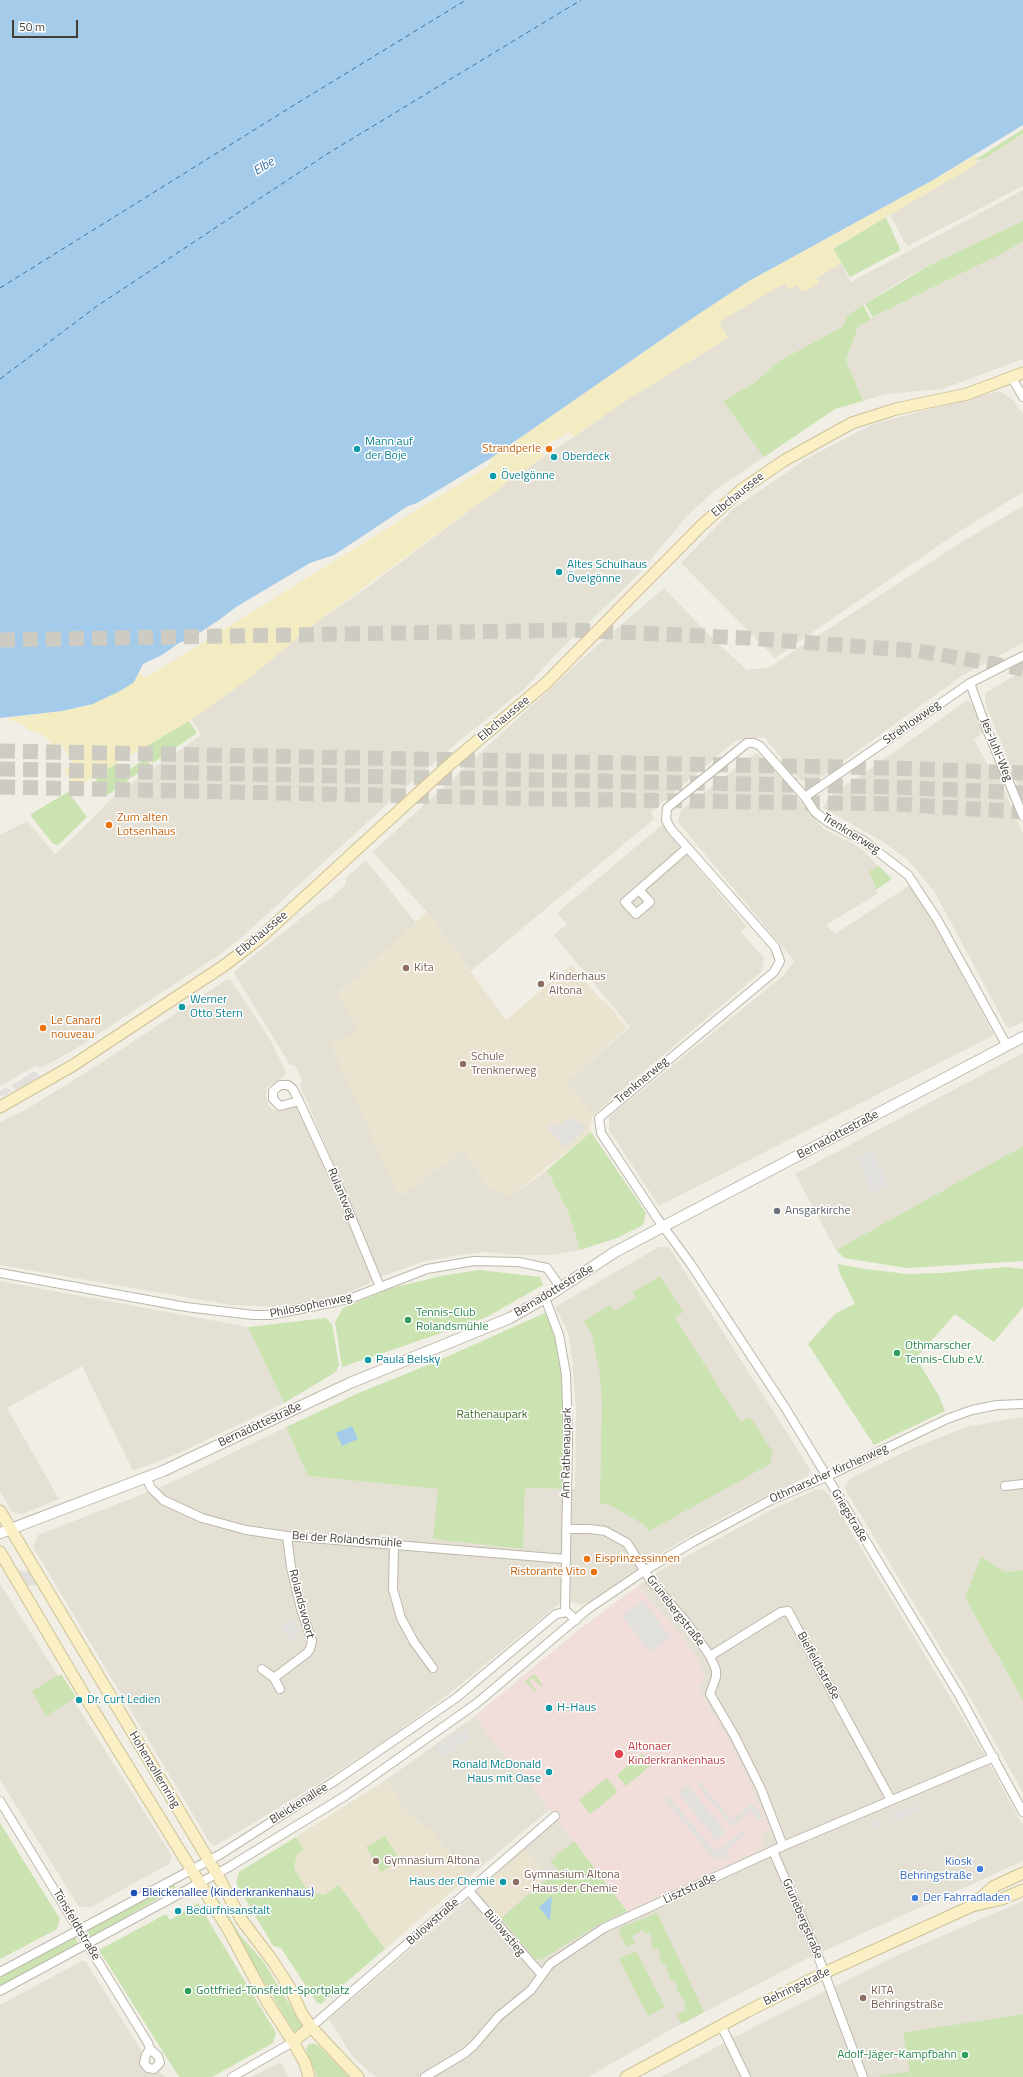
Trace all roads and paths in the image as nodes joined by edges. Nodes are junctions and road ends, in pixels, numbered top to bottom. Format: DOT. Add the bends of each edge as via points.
graph roads {
  1 [pos="1023,373"];
  2 [pos="1012,378"];
  3 [pos="1023,397"];
  4 [pos="1023,656"];
  5 [pos="970,683"];
  6 [pos="805,797"];
  7 [pos="1023,816"];
  8 [pos="687,848"];
  9 [pos="639,890"];
  10 [pos="1023,1037"];
  11 [pos="1007,1046"];
  12 [pos="299,1101"];
  13 [pos="0,1107"];
  14 [pos="664,1228"];
  15 [pos="0,1273"];
  16 [pos="380,1287"];
  17 [pos="561,1288"];
  18 [pos="545,1298"];
  19 [pos="1023,1404"];
  20 [pos="826,1477"];
  21 [pos="146,1478"];
  22 [pos="1023,1484"];
  23 [pos="1005,1486"];
  24 [pos="0,1511"];
  25 [pos="566,1528"];
  26 [pos="11,1529"];
  27 [pos="0,1533"];
  28 [pos="287,1536"];
  29 [pos="394,1544"];
  30 [pos="0,1552"];
  31 [pos="565,1559"];
  32 [pos="644,1571"];
  33 [pos="565,1611"];
  34 [pos="576,1620"];
  35 [pos="710,1656"];
  36 [pos="433,1668"];
  37 [pos="262,1669"];
  38 [pos="274,1678"];
  39 [pos="280,1689"];
  40 [pos="994,1757"];
  41 [pos="891,1800"];
  42 [pos="0,1801"];
  43 [pos="1023,1812"];
  44 [pos="555,1816"];
  45 [pos="783,1846"];
  46 [pos="773,1851"];
  47 [pos="208,1860"];
  48 [pos="190,1870"];
  49 [pos="1023,1873"];
  50 [pos="217,1874"];
  51 [pos="199,1883"];
  52 [pos="469,1890"];
  53 [pos="1023,1890"];
  54 [pos="972,1906"];
  55 [pos="80,1930"];
  56 [pos="87,1943"];
  57 [pos="0,1972"];
  58 [pos="824,1973"];
  59 [pos="540,1974"];
  60 [pos="0,1990"];
  61 [pos="721,2025"];
  62 [pos="311,2027"];
  63 [pos="293,2042"];
  64 [pos="150,2050"];
  65 [pos="232,2077"];
  66 [pos="309,2077"];
  67 [pos="358,2077"];
  68 [pos="425,2077"];
  69 [pos="626,2077"];
  70 [pos="746,2077"];
  71 [pos="863,2077"];
  1 -- 2 [label="main road, Elbchaussee"];
  2 -- 3 [label="street"];
  2 -- 13 [label="main road, Elbchaussee" via="968,394 896,409 852,423 790,457 741,490 702,525 546,683 446,768 260,938 225,965 72,1066"];
  4 -- 5 [label="street, Strehlowweg"];
  5 -- 6 [label="street, Strehlowweg"];
  5 -- 7 [label="street, Jes-Juhl-Weg"];
  6 -- 8 [label="street, Trenknerweg" via="764,748 747,743 667,808 666,820"];
  6 -- 11 [label="street, Trenknerweg" via="815,812 828,822 864,841 908,875 937,919"];
  8 -- 9 [label="street"];
  8 -- 14 [label="street, Trenknerweg" via="775,947 780,961 774,972 599,1118 601,1133"];
  10 -- 11 [label="street, Bernadottestraße"];
  11 -- 14 [label="street, Bernadottestraße"];
  12 -- 16 [label="street, Rulantweg" via="340,1190"];
  14 -- 17 [label="street, Bernadottestraße" via="615,1252"];
  14 -- 20 [label="street, Griegstraße" via="783,1404"];
  15 -- 16 [label="street, Philosophenweg" via="186,1307 253,1315 270,1315 334,1303"];
  16 -- 17 [label="street, Philosophenweg" via="427,1270 474,1261 519,1262 547,1268"];
  17 -- 18 [label="street, Bernadottestraße"];
  18 -- 21 [label="street, Bernadottestraße" via="510,1318 350,1383"];
  18 -- 25 [label="street, Am Rathenaupark" via="559,1335 566,1374"];
  19 -- 20 [label="street, Othmarscher Kirchenweg" via="997,1405 947,1419"];
  20 -- 32 [label="street, Othmarscher Kirchenweg" via="742,1515"];
  20 -- 40 [label="street, Griegstraße"];
  21 -- 26 [label="street, Bernadottestraße"];
  21 -- 28 [label="street, Bei der Rolandsmühle" via="151,1488 163,1500 202,1518 246,1530"];
  22 -- 23 [label="street"];
  24 -- 26 [label="main road, Hohenzollernring"];
  25 -- 31 [label="street, Am Rathenaupark"];
  25 -- 32 [label="street, Grünebergstraße" via="605,1531 620,1538 630,1547"];
  26 -- 27 [label="street, Bernadottestraße"];
  26 -- 47 [label="main road, Hohenzollernring"];
  28 -- 29 [label="street, Bei der Rolandsmühle"];
  28 -- 38 [label="street, Rolandswoort" via="296,1588 312,1641 307,1653"];
  29 -- 31 [label="street, Bei der Rolandsmühle"];
  29 -- 36 [label="street" via="393,1589 401,1618"];
  30 -- 48 [label="main road, Hohenzollernring"];
  31 -- 33 [label="street, Am Rathenaupark"];
  32 -- 34 [label="street, Bleickenallee"];
  32 -- 35 [label="street, Grünebergstraße" via="687,1623"];
  33 -- 34 [label="street"];
  33 -- 47 [label="street, Bleickenallee" via="556,1614 456,1698 388,1747"];
  34 -- 50 [label="street, Bleickenallee" via="477,1703 398,1760 320,1812"];
  35 -- 41 [label="street, Bielfeldtstraße" via="781,1612 788,1611"];
  35 -- 45 [label="street, Grünebergstraße" via="716,1677 710,1694 761,1789"];
  37 -- 38 [label="street"];
  38 -- 39 [label="street"];
  40 -- 41 [label="street, Lisztstraße"];
  40 -- 43 [label="street, Griegstraße"];
  41 -- 45 [label="street, Lisztstraße"];
  42 -- 55 [label="street, Tönsfeldtstraße"];
  44 -- 52 [label="street, Bülowstraße"];
  45 -- 46 [label="street, Lisztstraße"];
  46 -- 58 [label="street, Grünebergstraße"];
  46 -- 59 [label="street, Lisztstraße" via="604,1928 550,1964"];
  47 -- 48 [label="street, Bleickenallee"];
  47 -- 50 [label="main road, Hohenzollernring"];
  48 -- 51 [label="main road, Hohenzollernring"];
  48 -- 55 [label="street, Bleickenallee"];
  49 -- 54 [label="main road, Behringstraße" via="993,1887"];
  50 -- 51 [label="street, Bleickenallee"];
  50 -- 62 [label="main road, Hohenzollernring" via="237,1913 272,1960"];
  51 -- 56 [label="street, Bleickenallee"];
  51 -- 63 [label="main road, Hohenzollernring"];
  52 -- 59 [label="street, Bülowstieg"];
  52 -- 62 [label="street, Bülowstraße"];
  53 -- 54 [label="main road, Behringstraße" via="1002,1899"];
  54 -- 58 [label="main road, Behringstraße"];
  55 -- 56 [label="street, Tönsfeldtstraße"];
  55 -- 57 [label="street, Bleickenallee"];
  56 -- 60 [label="street, Bleickenallee"];
  56 -- 64 [label="street, Tönsfeldtstraße"];
  58 -- 61 [label="main road, Behringstraße"];
  58 -- 71 [label="street, Grünebergstraße"];
  59 -- 68 [label="street, Lisztstraße" via="531,1990 499,2016 474,2045"];
  61 -- 69 [label="main road, Behringstraße"];
  61 -- 70 [label="street"];
  62 -- 63 [label="main road"];
  62 -- 67 [label="main road, Hohenzollernring"];
  63 -- 65 [label="street"];
  63 -- 66 [label="main road, Hohenzollernring"];
}
